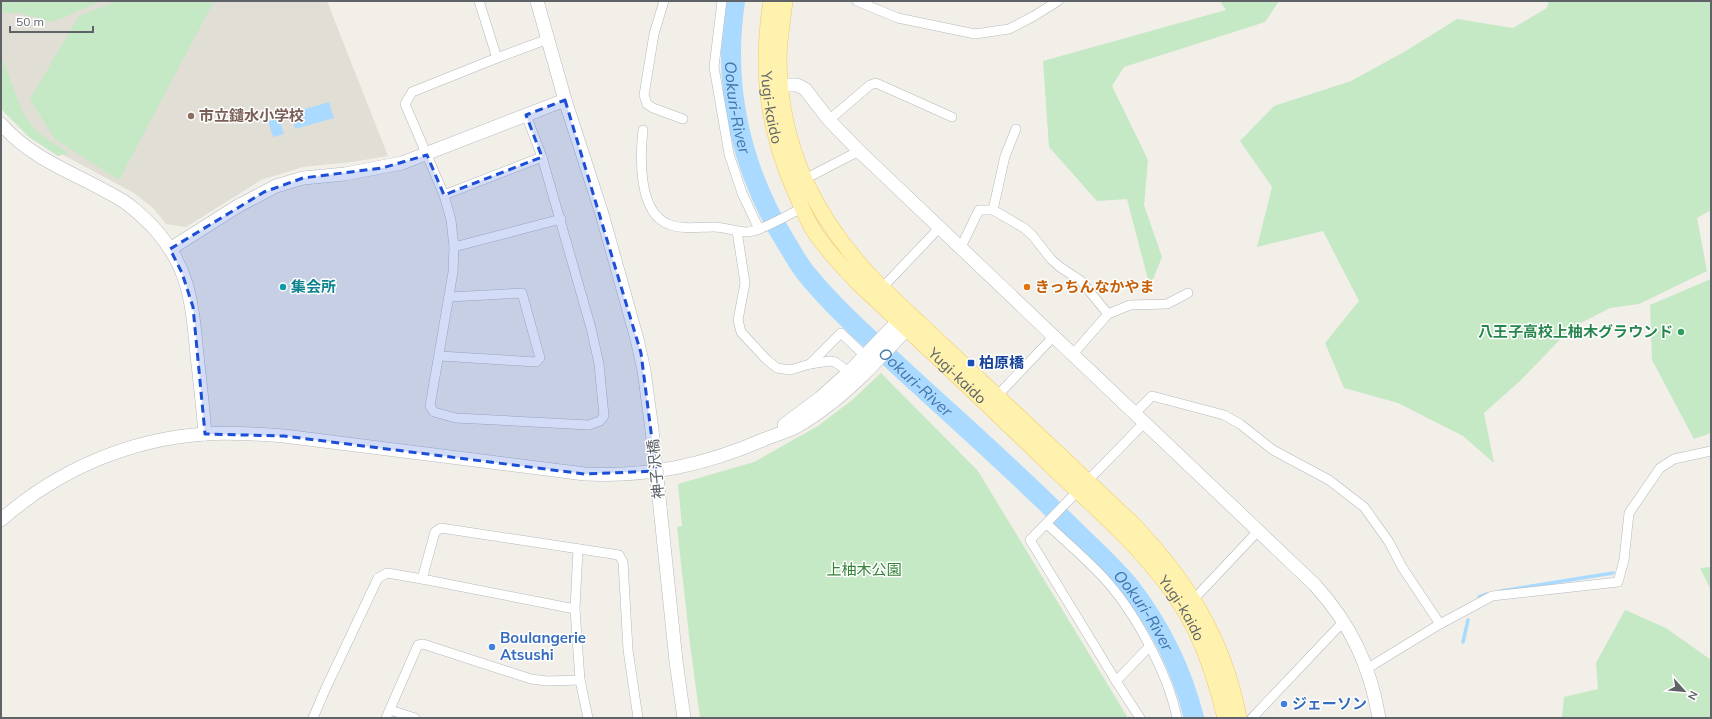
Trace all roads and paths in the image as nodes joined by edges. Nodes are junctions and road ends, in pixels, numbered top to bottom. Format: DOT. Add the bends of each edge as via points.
graph roads {
  1 [pos="479,1"];
  2 [pos="537,1"];
  3 [pos="664,1"];
  4 [pos="722,1"];
  5 [pos="771,1"];
  6 [pos="785,1"];
  7 [pos="857,1"];
  8 [pos="1058,1"];
  9 [pos="548,39"];
  10 [pos="497,58"];
  11 [pos="773,85"];
  12 [pos="565,100"];
  13 [pos="526,115"];
  14 [pos="952,117"];
  15 [pos="682,119"];
  16 [pos="829,120"];
  17 [pos="1,124"];
  18 [pos="643,130"];
  19 [pos="1016,130"];
  20 [pos="860,151"];
  21 [pos="427,154"];
  22 [pos="542,157"];
  23 [pos="805,180"];
  24 [pos="444,195"];
  25 [pos="802,208"];
  26 [pos="993,210"];
  27 [pos="561,219"];
  28 [pos="940,227"];
  29 [pos="761,228"];
  30 [pos="737,231"];
  31 [pos="454,247"];
  32 [pos="961,247"];
  33 [pos="170,249"];
  34 [pos="882,288"];
  35 [pos="1188,293"];
  36 [pos="449,297"];
  37 [pos="1108,314"];
  38 [pos="912,315"];
  39 [pos="902,325"];
  40 [pos="1054,336"];
  41 [pos="1073,354"];
  42 [pos="871,355"];
  43 [pos="440,356"];
  44 [pos="810,364"];
  45 [pos="849,372"];
  46 [pos="997,396"];
  47 [pos="1135,413"];
  48 [pos="1145,422"];
  49 [pos="205,434"];
  50 [pos="766,439"];
  51 [pos="1711,451"];
  52 [pos="1082,486"];
  53 [pos="1,520"];
  54 [pos="1048,522"];
  55 [pos="1259,530"];
  56 [pos="578,548"];
  57 [pos="422,579"];
  58 [pos="1194,600"];
  59 [pos="575,609"];
  60 [pos="1344,620"];
  61 [pos="1440,624"];
  62 [pos="1149,646"];
  63 [pos="1368,668"];
  64 [pos="580,680"];
  65 [pos="1116,681"];
  66 [pos="388,714"];
  67 [pos="313,718"];
  68 [pos="415,718"];
  69 [pos="588,718"];
  70 [pos="638,718"];
  71 [pos="684,718"];
  72 [pos="1140,718"];
  73 [pos="1177,718"];
  74 [pos="1225,718"];
  75 [pos="1239,718"];
  76 [pos="1252,718"];
  77 [pos="1379,718"];
  1 -- 10 [label="street"];
  2 -- 9 [label="street, 神子沢橋"];
  3 -- 15 [label="street" via="654,34 644,95 653,108"];
  4 -- 29 [label="street" via="714,67 729,154 742,193"];
  5 -- 11 [label="main road, Yugi-kaido" via="765,50"];
  6 -- 11 [label="main road, Yugi-kaido"];
  7 -- 8 [label="street" via="898,18 975,34 1009,28"];
  9 -- 10 [label="street"];
  9 -- 12 [label="street, 神子沢橋"];
  10 -- 21 [label="street" via="412,92 405,104"];
  11 -- 16 [label="street" via="797,85 805,89"];
  11 -- 23 [label="main road, Yugi-kaido"];
  11 -- 25 [label="main road, Yugi-kaido" via="775,135"];
  12 -- 13 [label="street"];
  12 -- 71 [label="street, 神子沢橋, bridge" via="602,214 639,346 652,430"];
  13 -- 21 [label="street"];
  13 -- 22 [label="street"];
  14 -- 16 [label="street" via="876,83 870,85"];
  16 -- 20 [label="street"];
  17 -- 33 [label="street" via="20,143 40,157 127,204 147,221"];
  18 -- 30 [label="street" via="643,180 648,201 658,217 668,224 692,228 722,227"];
  19 -- 26 [label="street" via="1005,156"];
  20 -- 23 [label="street"];
  20 -- 28 [label="street"];
  21 -- 24 [label="street"];
  21 -- 33 [label="street" via="382,168 303,178 276,186 238,206"];
  22 -- 24 [label="street"];
  22 -- 27 [label="street"];
  23 -- 34 [label="main road, Yugi-kaido" via="837,237"];
  24 -- 31 [label="street" via="451,220"];
  25 -- 29 [label="street"];
  25 -- 39 [label="main road, Yugi-kaido" via="815,232 836,260"];
  26 -- 32 [label="street" via="978,210"];
  26 -- 37 [label="street" via="1032,235 1051,259 1081,281"];
  27 -- 31 [label="street"];
  27 -- 43 [label="street" via="599,364 604,416 600,421 589,425 574,425 456,418 434,412 430,406"];
  28 -- 32 [label="street"];
  28 -- 34 [label="street"];
  29 -- 30 [label="street" via="748,233"];
  30 -- 44 [label="street" via="745,283 738,320 741,332 777,368 790,370"];
  31 -- 36 [label="street"];
  32 -- 40 [label="street"];
  33 -- 49 [label="street" via="182,273 192,307"];
  34 -- 38 [label="main road, Yugi-kaido"];
  35 -- 37 [label="street" via="1167,304 1130,305"];
  36 -- 43 [label="street"];
  36 -- 43 [label="street" via="522,293 540,358 536,362"];
  37 -- 41 [label="street"];
  38 -- 39 [label="street"];
  38 -- 46 [label="main road, Yugi-kaido"];
  39 -- 42 [label="street"];
  39 -- 52 [label="main road, Yugi-kaido"];
  40 -- 41 [label="street"];
  40 -- 46 [label="street"];
  41 -- 47 [label="street"];
  42 -- 44 [label="street" via="840,333"];
  42 -- 45 [label="street"];
  42 -- 50 [label="street" via="851,387 831,404 796,427"];
  44 -- 45 [label="street" via="830,361"];
  45 -- 50 [label="street"];
  46 -- 52 [label="main road, Yugi-kaido"];
  47 -- 48 [label="street"];
  47 -- 61 [label="street" via="1152,396 1214,411 1240,424 1273,450 1329,480 1364,507 1373,518"];
  48 -- 52 [label="street"];
  48 -- 55 [label="street"];
  49 -- 50 [label="street" via="245,433 284,436 602,475 643,473 690,466 733,453"];
  49 -- 53 [label="street" via="151,442 99,459 47,485"];
  51 -- 61 [label="street" via="1674,459 1660,468 1629,513 1624,560 1618,582 1492,596"];
  52 -- 54 [label="street"];
  52 -- 58 [label="main road, Yugi-kaido" via="1157,549"];
  52 -- 74 [label="main road, Yugi-kaido" via="1146,557 1183,608 1203,647"];
  54 -- 62 [label="street" via="1103,577 1125,606"];
  54 -- 65 [label="street" via="1030,540"];
  55 -- 58 [label="street"];
  55 -- 60 [label="street" via="1315,585"];
  56 -- 57 [label="street" via="441,528 435,532"];
  56 -- 59 [label="street"];
  56 -- 70 [label="street" via="619,555 624,562 628,650"];
  57 -- 59 [label="street"];
  57 -- 67 [label="street" via="386,573 378,578"];
  58 -- 75 [label="main road, Yugi-kaido" via="1217,643 1231,682"];
  59 -- 64 [label="street"];
  60 -- 63 [label="street"];
  60 -- 76 [label="street"];
  61 -- 63 [label="street"];
  62 -- 65 [label="street"];
  62 -- 73 [label="street" via="1168,686"];
  63 -- 77 [label="street"];
  64 -- 66 [label="street" via="531,679 423,644 418,645"];
  64 -- 69 [label="street"];
  65 -- 72 [label="street"];
  66 -- 68 [label="street"];
}
